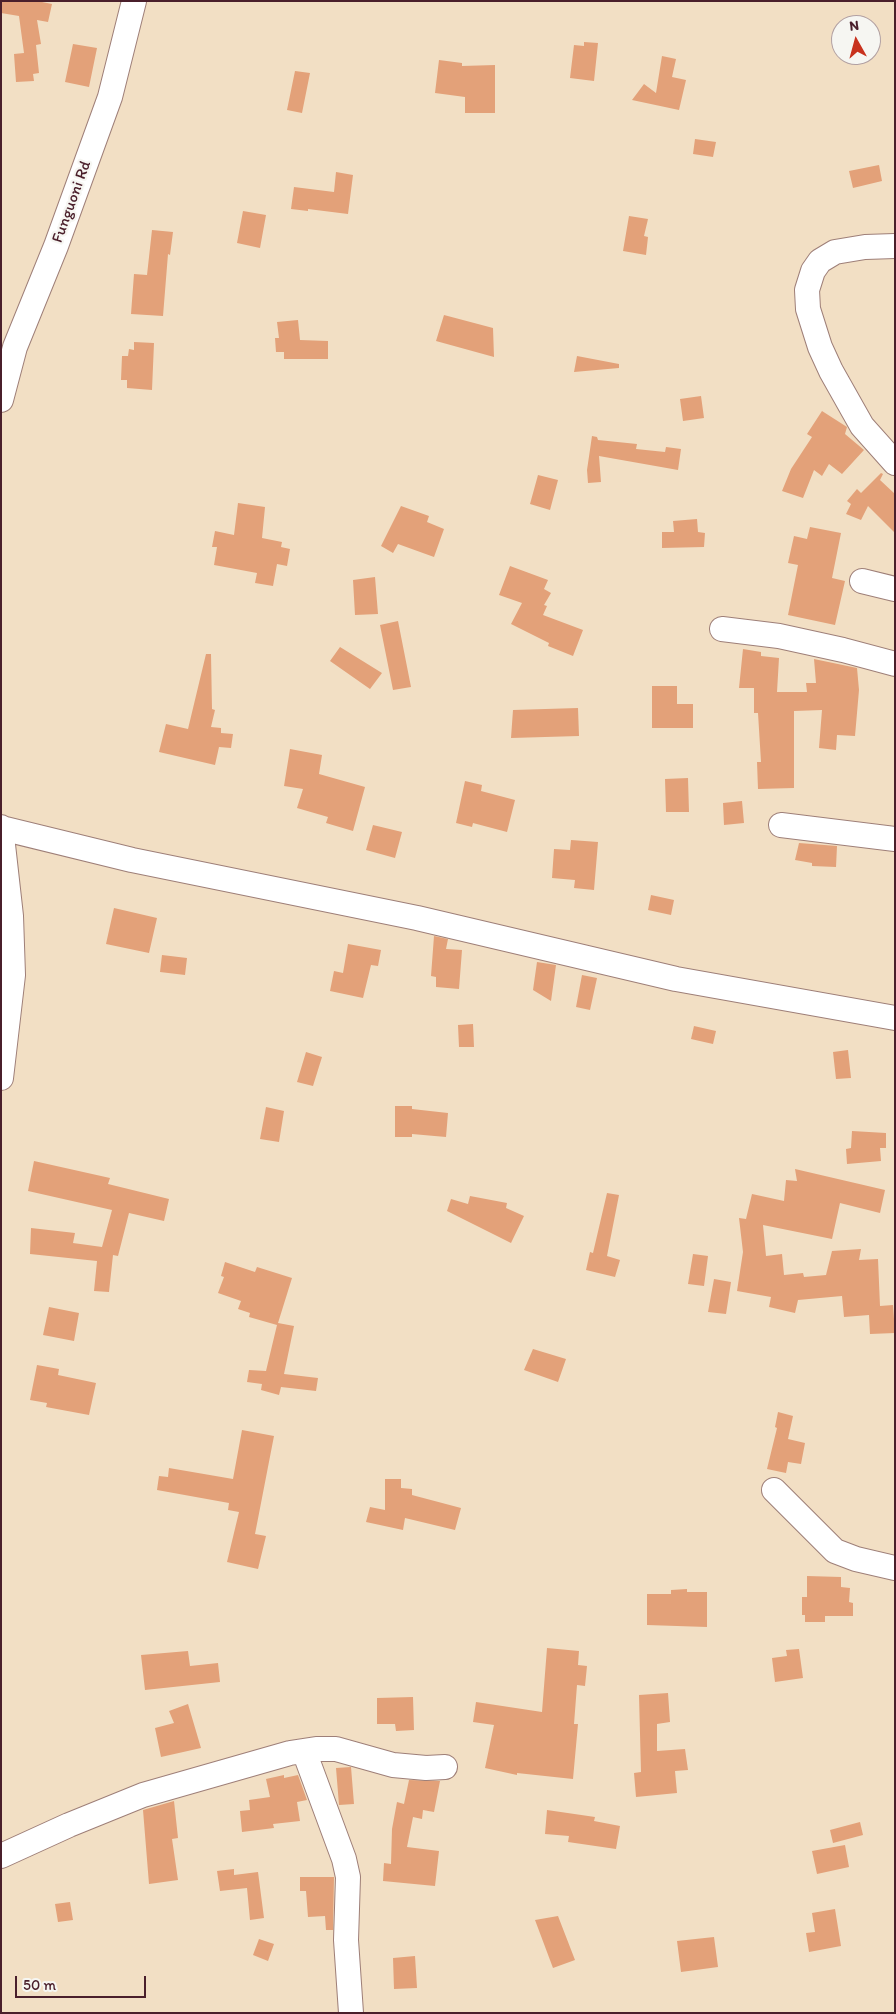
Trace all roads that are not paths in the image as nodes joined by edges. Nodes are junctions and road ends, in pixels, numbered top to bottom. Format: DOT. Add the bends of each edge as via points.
graph roads {
  1 [pos="134,1"];
  2 [pos="895,246"];
  3 [pos="1,400"];
  4 [pos="895,463"];
  5 [pos="862,581"];
  6 [pos="895,589"];
  7 [pos="722,629"];
  8 [pos="895,664"];
  9 [pos="781,824"];
  10 [pos="1,828"];
  11 [pos="895,839"];
  12 [pos="895,1018"];
  13 [pos="1,1078"];
  14 [pos="774,1490"];
  15 [pos="895,1568"];
  16 [pos="304,1751"];
  17 [pos="445,1766"];
  18 [pos="1,1856"];
  19 [pos="351,2013"];
  1 -- 3 [label="street, Funguoni Rd" via="110,97 15,347"];
  2 -- 4 [label="street" via="835,252 820,261 807,290 811,318 831,371 862,426"];
  5 -- 6 [label="street"];
  7 -- 8 [label="street" via="778,636"];
  9 -- 11 [label="street"];
  10 -- 12 [label="street" via="132,860 417,918 676,979"];
  10 -- 13 [label="street" via="11,916 13,975"];
  14 -- 15 [label="street" via="835,1551"];
  16 -- 17 [label="street" via="336,1749 393,1765"];
  16 -- 18 [label="street" via="144,1795"];
  16 -- 19 [label="street" via="348,1877 346,1940"];
}
